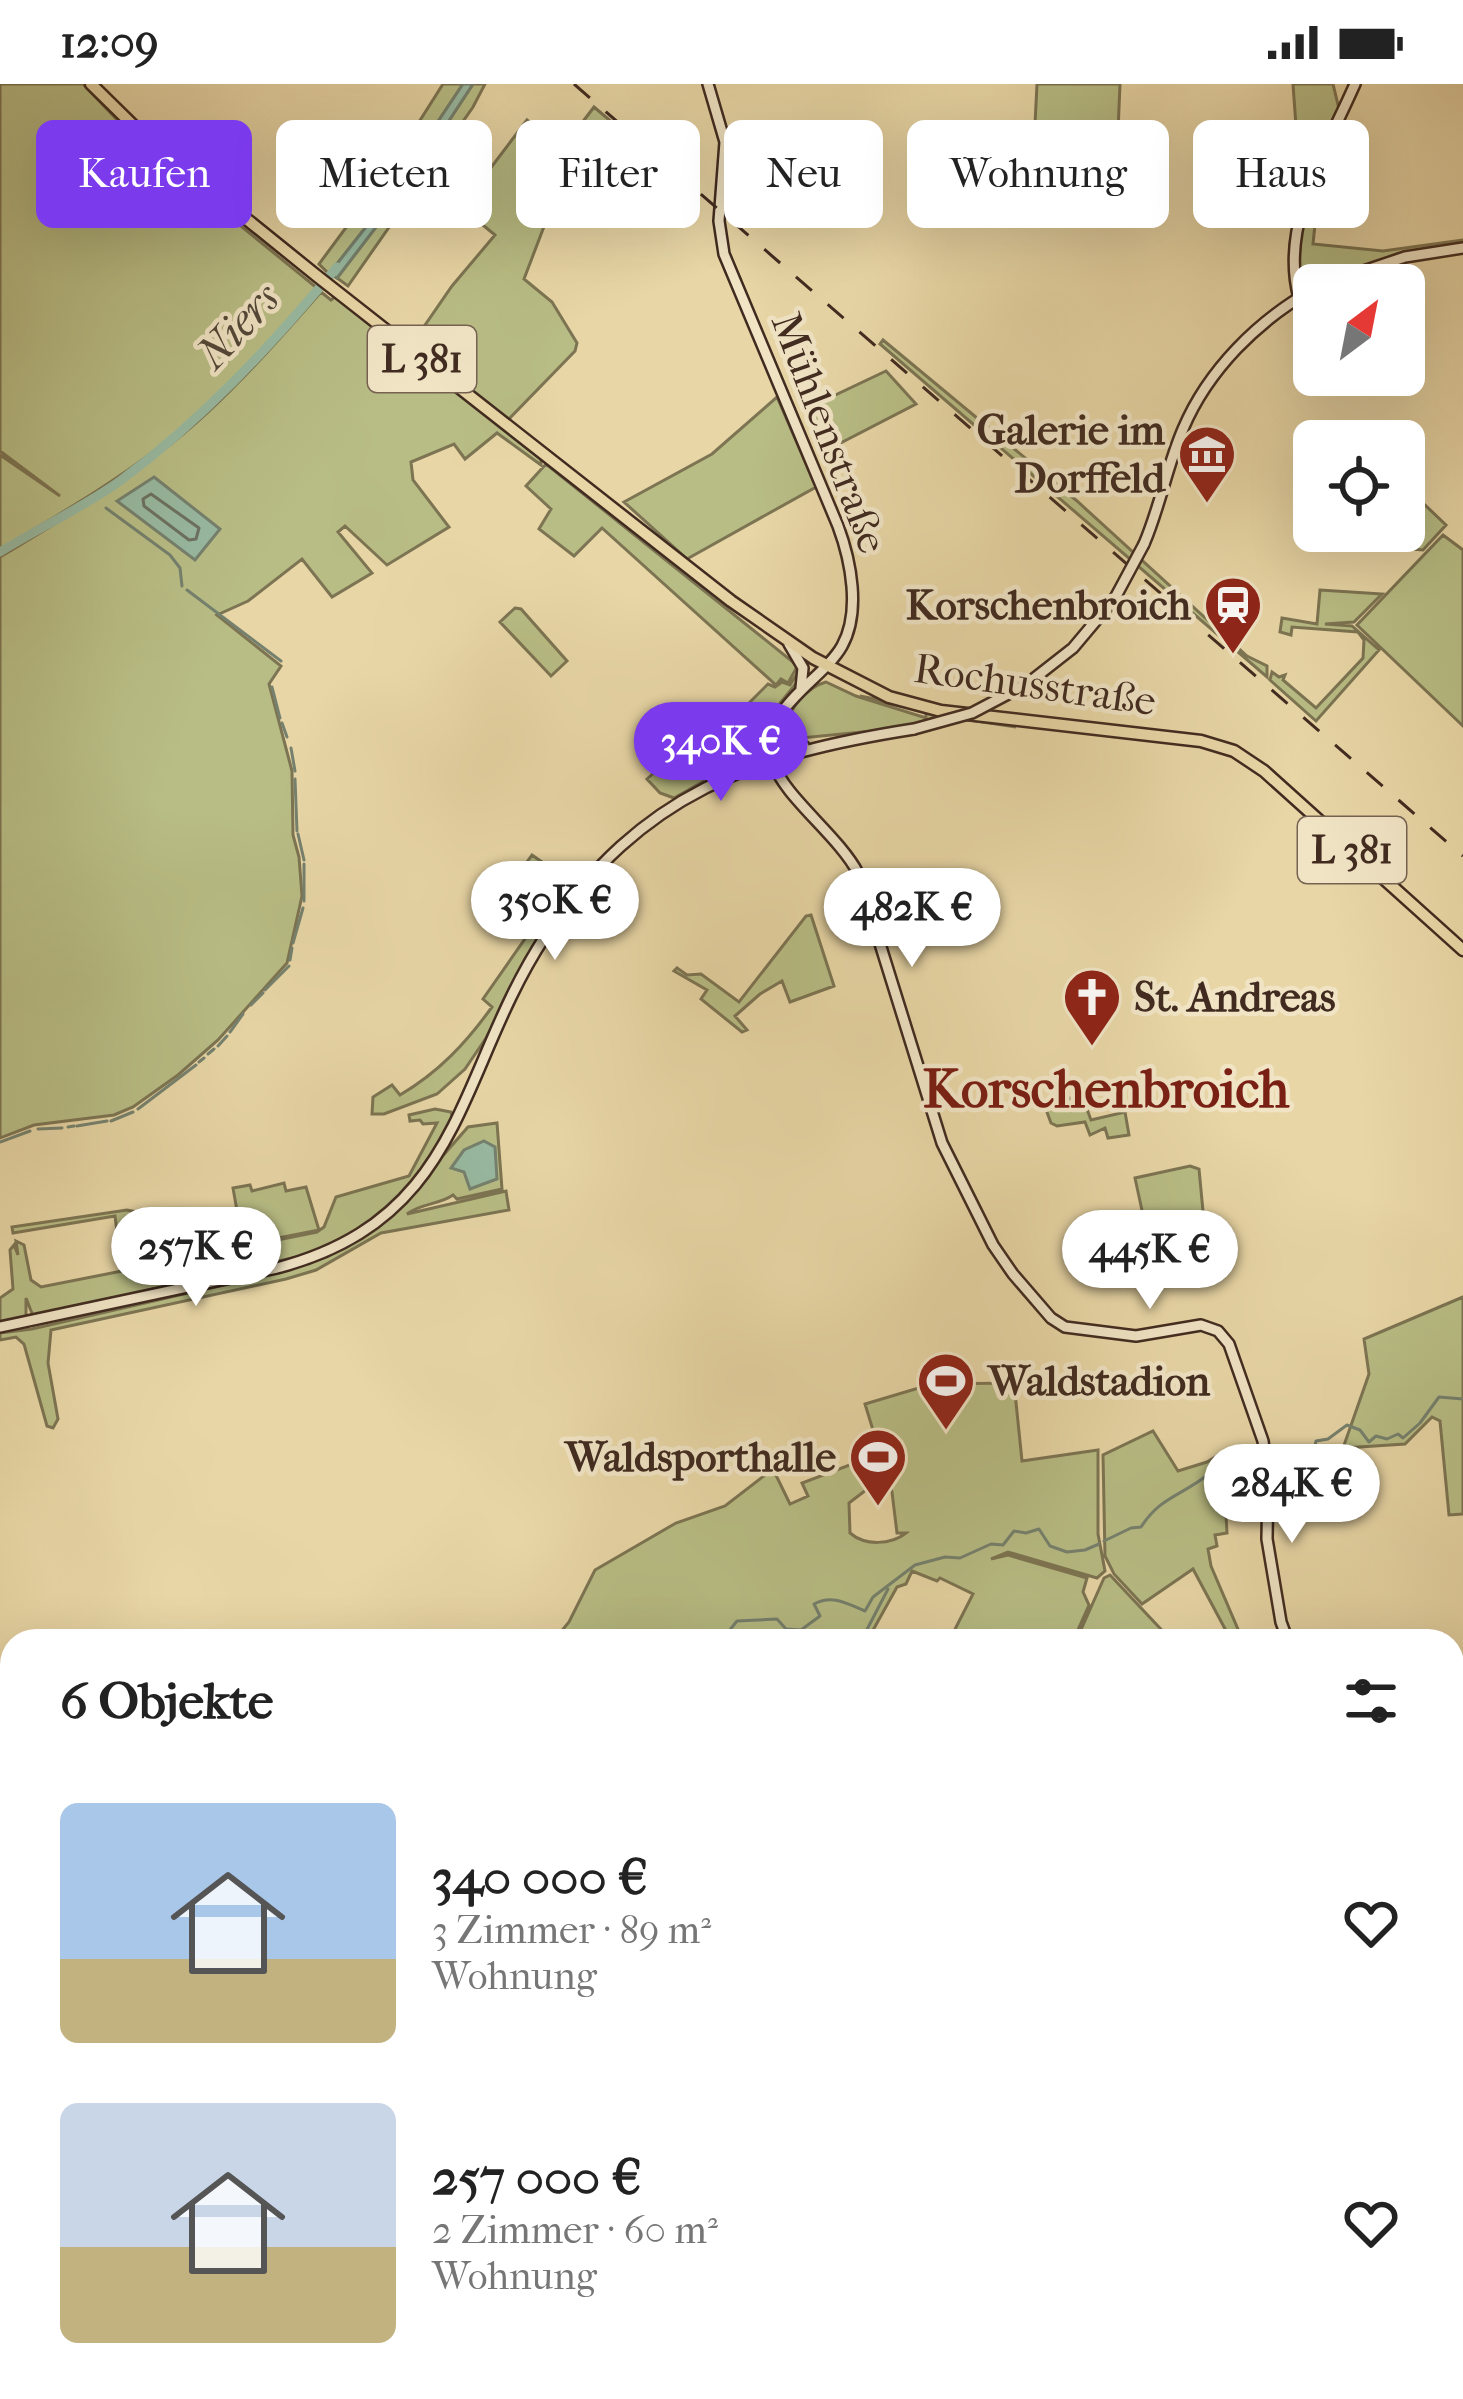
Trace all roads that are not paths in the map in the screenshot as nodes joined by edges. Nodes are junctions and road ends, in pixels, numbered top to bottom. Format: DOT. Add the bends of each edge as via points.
graph roads {
  1 [pos="91,84"];
  2 [pos="708,84"];
  3 [pos="1355,84"];
  4 [pos="1463,248"];
  5 [pos="1379,264"];
  6 [pos="1292,269"];
  7 [pos="1293,273"];
  8 [pos="1293,303"];
  9 [pos="785,640"];
  10 [pos="840,649"];
  11 [pos="825,665"];
  12 [pos="854,681"];
  13 [pos="802,688"];
  14 [pos="781,716"];
  15 [pos="812,746"];
  16 [pos="775,758"];
  17 [pos="743,769"];
  18 [pos="779,776"];
  19 [pos="792,791"];
  20 [pos="1463,950"];
  21 [pos="0,1327"];
  22 [pos="1284,1629"];
  1 -- 9 [label="main road, L 381" via="326,283"];
  2 -- 10 [label="main road, Mühlenstraße" via="726,148 719,226 728,266 843,541 850,616"];
  3 -- 6 [label="main road" via="1295,230"];
  4 -- 5 [label="main road"];
  6 -- 7 [label="main road"];
  8 -- 15 [label="main road, bridge" via="1213,377 1186,423 1144,544 1073,648 972,713"];
  9 -- 11 [label="main road, L 381"];
  9 -- 13 [label="main road" via="803,668"];
  10 -- 11 [label="main road"];
  10 -- 12 [label="main road"];
  11 -- 12 [label="main road, Rochusstraße / L 381"];
  11 -- 13 [label="main road"];
  12 -- 20 [label="main road, Rochusstraße / L 381" via="952,714 1201,741 1240,754"];
  13 -- 14 [label="main road"];
  14 -- 15 [label="main road" via="788,740"];
  14 -- 16 [label="main road"];
  15 -- 16 [label="main road"];
  16 -- 17 [label="main road"];
  16 -- 18 [label="main road"];
  16 -- 19 [label="main road"];
  17 -- 18 [label="main road"];
  17 -- 21 [label="main road" via="661,814 575,896 529,963 444,1145 382,1219 288,1265"];
  18 -- 19 [label="main road"];
  19 -- 22 [label="main road" via="858,873 951,1164 995,1249 1037,1303 1062,1326 1132,1336 1198,1325 1230,1346 1265,1454 1267,1534"];
}
